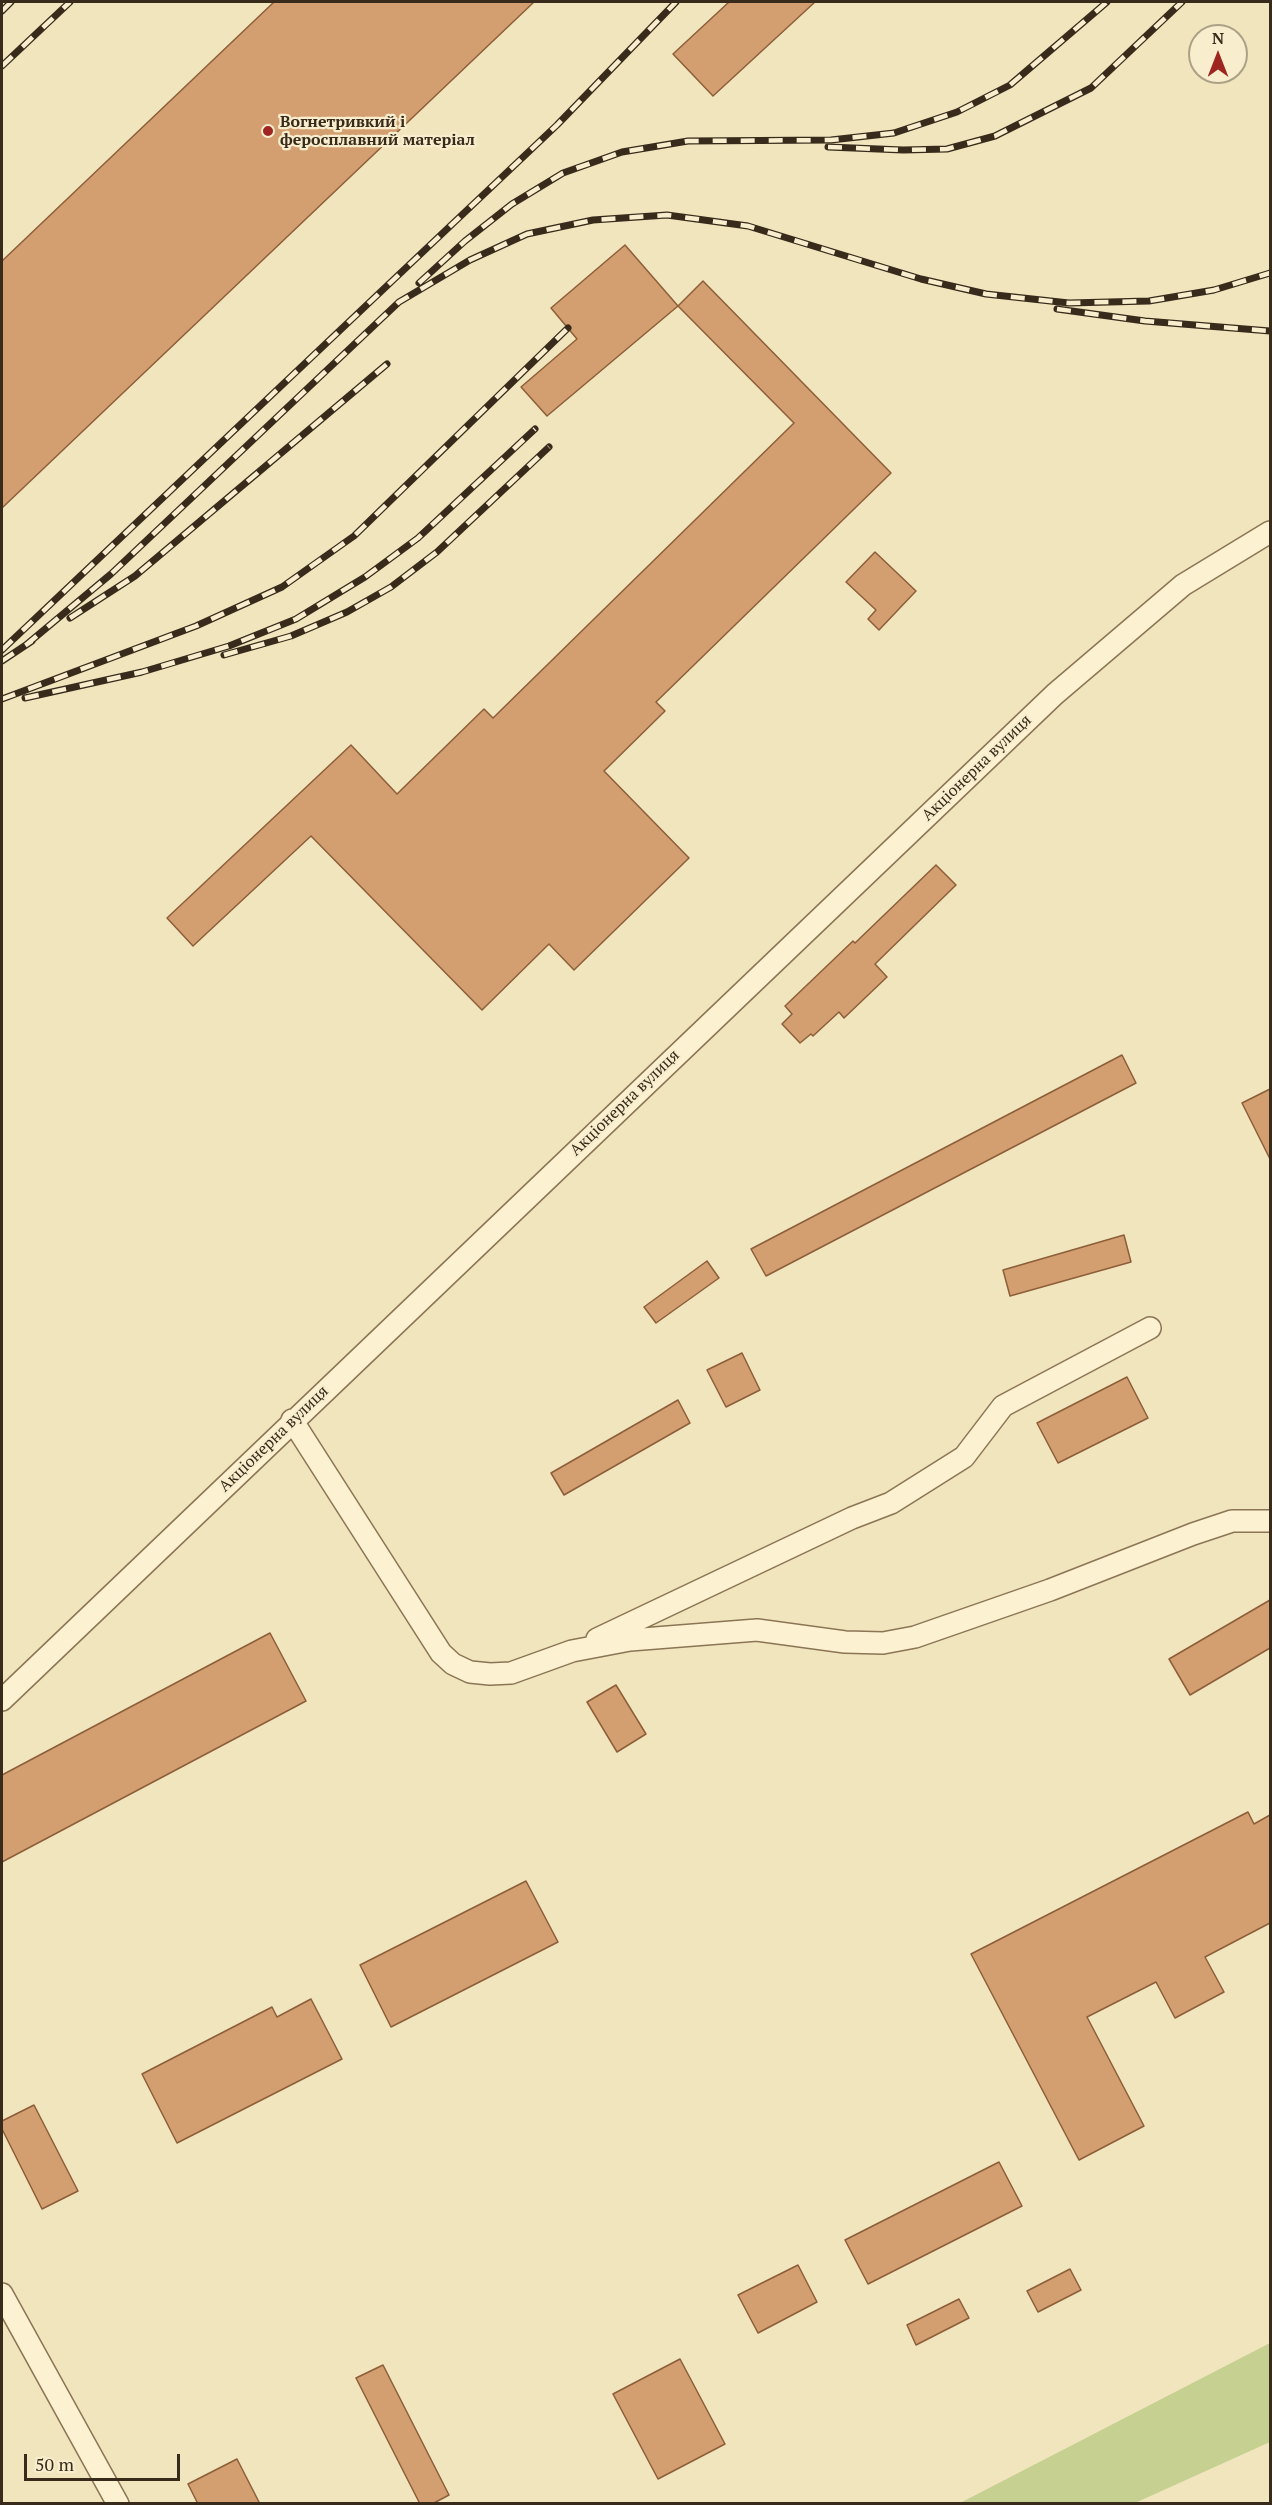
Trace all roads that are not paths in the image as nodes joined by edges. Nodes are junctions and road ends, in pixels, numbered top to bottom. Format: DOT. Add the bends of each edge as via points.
graph roads {
  1 [pos="1270,532"];
  2 [pos="1150,1328"];
  3 [pos="292,1420"];
  4 [pos="1270,1521"];
  5 [pos="572,1651"];
  6 [pos="2,1700"];
  7 [pos="2,2294"];
  8 [pos="118,2504"];
  1 -- 3 [label="street, Акціонерна вулиця" via="1183,585 1055,694"];
  2 -- 5 [label="street" via="1003,1406 964,1457 891,1503"];
  3 -- 5 [label="street" via="441,1653 453,1664 470,1671 511,1673"];
  3 -- 6 [label="street, Акціонерна вулиця"];
  4 -- 5 [label="street" via="1232,1521 1050,1590 915,1637 883,1643 757,1630 630,1640"];
  7 -- 8 [label="street"];
}
